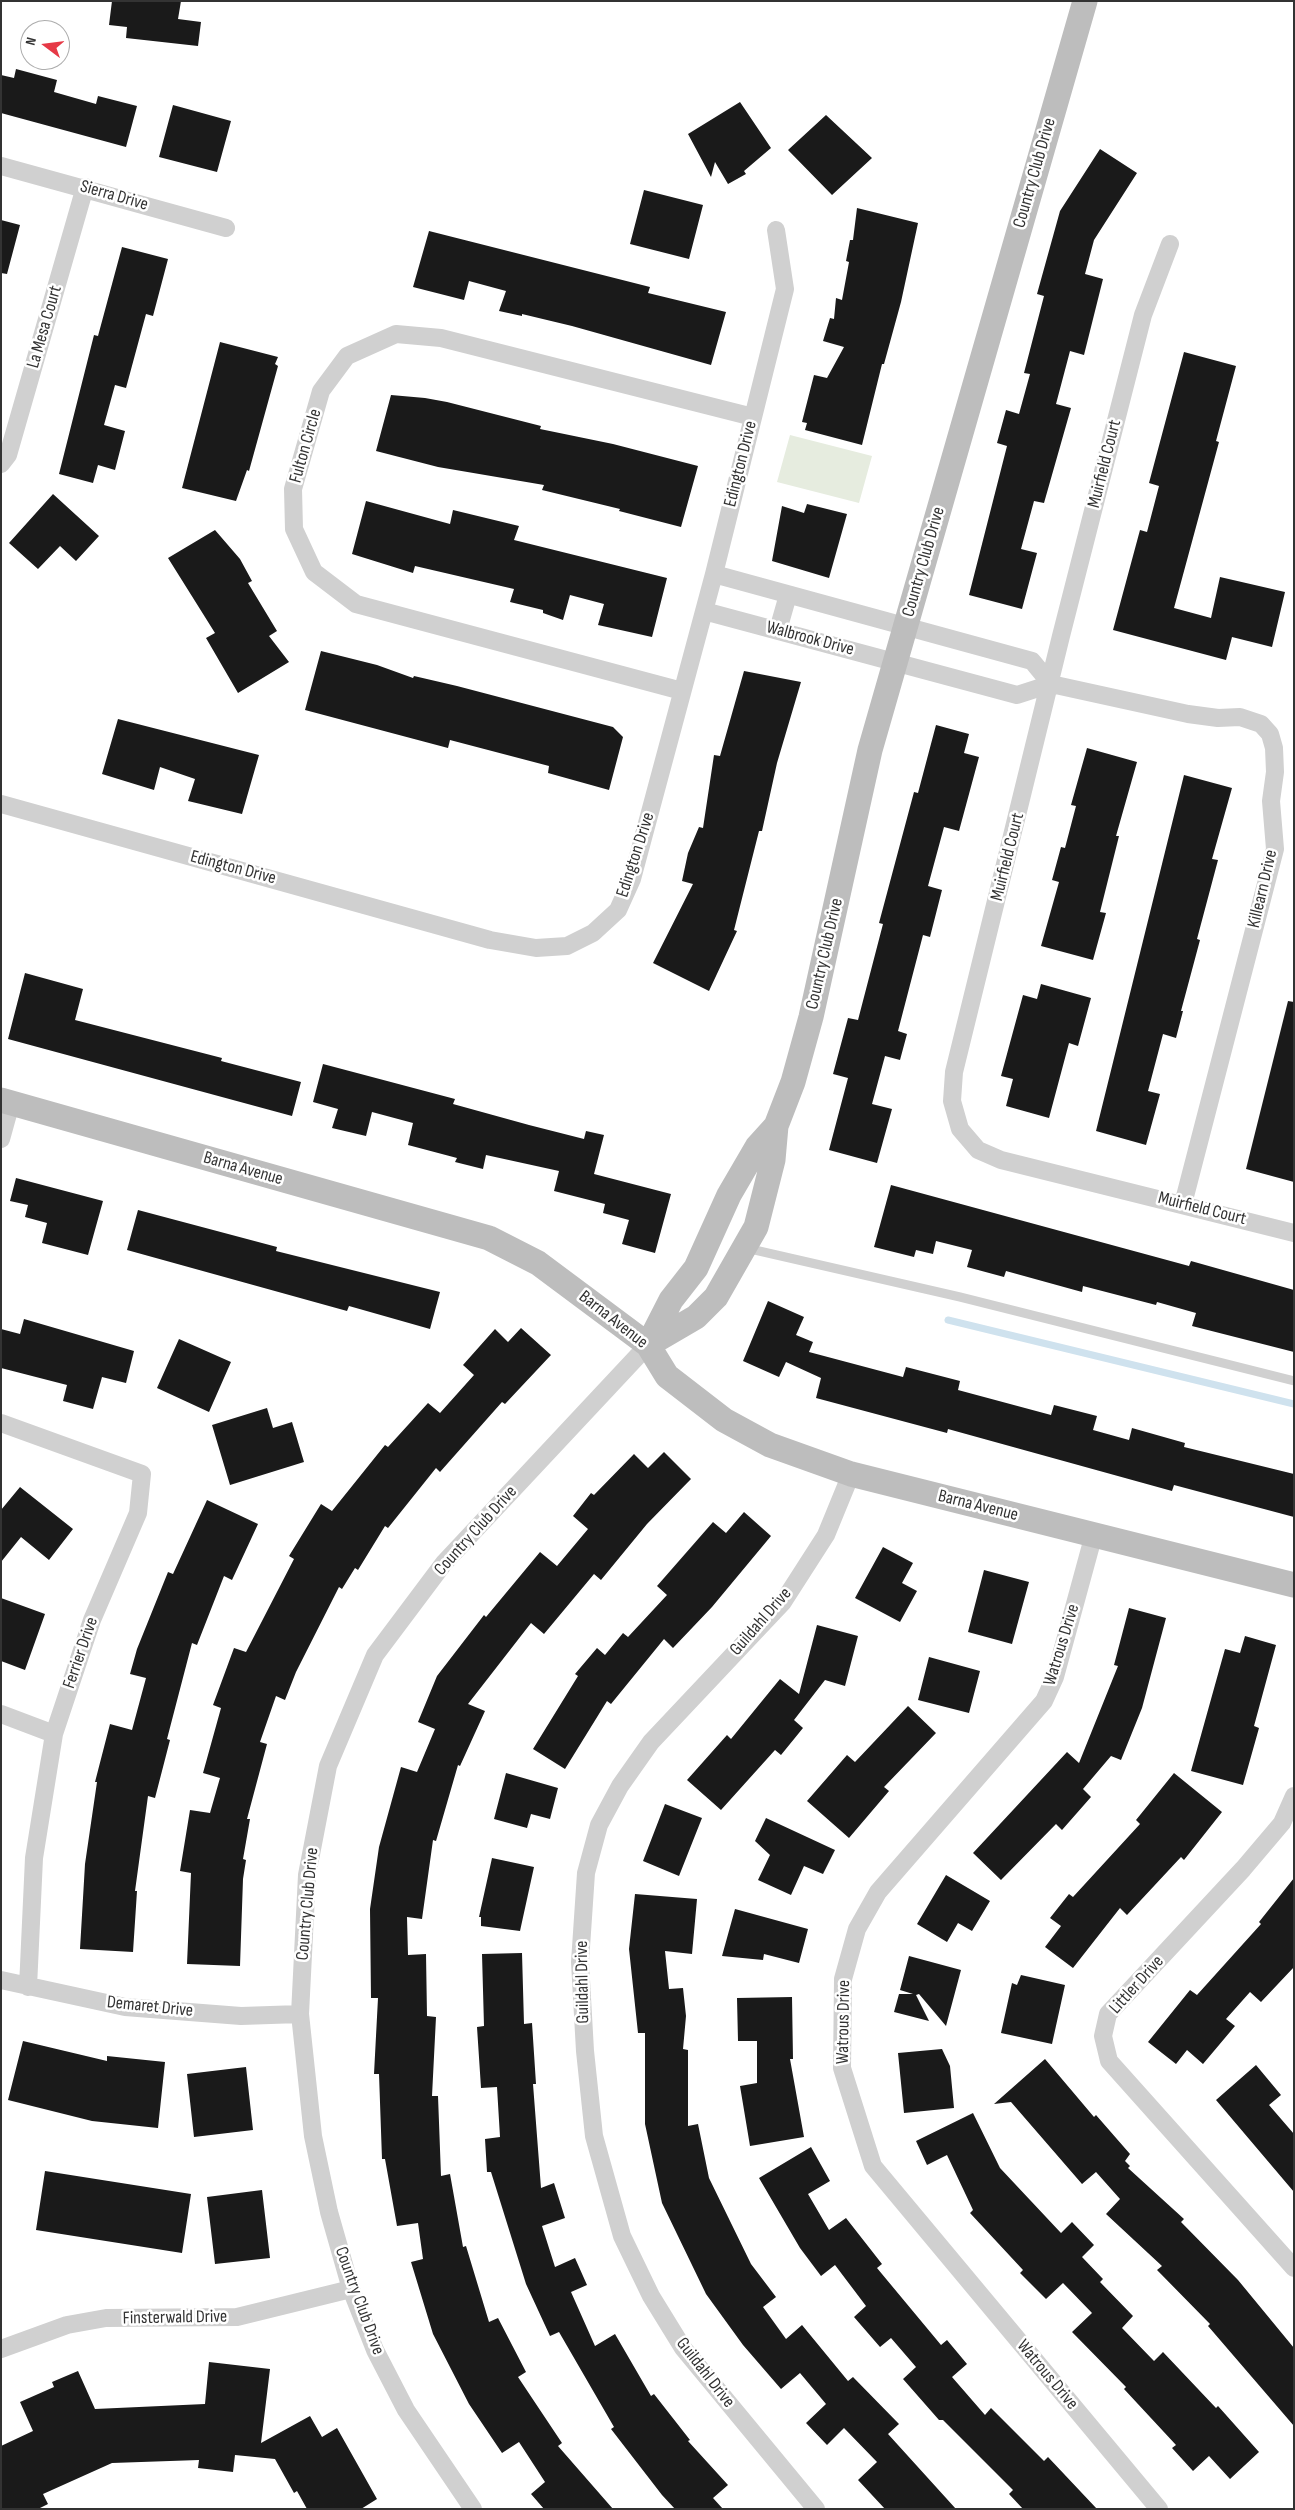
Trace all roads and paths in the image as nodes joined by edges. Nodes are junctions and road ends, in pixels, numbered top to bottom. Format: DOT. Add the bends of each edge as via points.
graph roads {
  1 [pos="1085,1"];
  2 [pos="1,166"];
  3 [pos="85,187"];
  4 [pos="226,228"];
  5 [pos="776,230"];
  6 [pos="1170,244"];
  7 [pos="754,417"];
  8 [pos="1,464"];
  9 [pos="714,574"];
  10 [pos="788,595"];
  11 [pos="704,611"];
  12 [pos="905,627"];
  13 [pos="778,630"];
  14 [pos="906,664"];
  15 [pos="1051,684"];
  16 [pos="682,691"];
  17 [pos="1,804"];
  18 [pos="6,1102"];
  19 [pos="776,1126"];
  20 [pos="1,1139"];
  21 [pos="1183,1204"];
  22 [pos="1294,1233"];
  23 [pos="744,1248"];
  24 [pos="648,1345"];
  25 [pos="1294,1381"];
  26 [pos="1,1423"];
  27 [pos="851,1474"];
  28 [pos="1094,1534"];
  29 [pos="1294,1585"];
  30 [pos="1,1714"];
  31 [pos="54,1734"];
  32 [pos="1294,1796"];
  33 [pos="1,1980"];
  34 [pos="28,1986"];
  35 [pos="300,2014"];
  36 [pos="1294,2268"];
  37 [pos="351,2288"];
  38 [pos="1,2349"];
  39 [pos="473,2509"];
  40 [pos="816,2509"];
  41 [pos="1159,2509"];
  1 -- 12 [label="street, Country Club Drive"];
  2 -- 3 [label="street, Sierra Drive"];
  3 -- 4 [label="street, Sierra Drive"];
  3 -- 8 [label="street, La Mesa Court" via="8,456"];
  5 -- 7 [label="street, Edington Drive" via="784,289"];
  6 -- 15 [label="street, Muirfield Court" via="1143,315"];
  7 -- 9 [label="street, Edington Drive"];
  7 -- 16 [label="street, Fulton Circle" via="441,338 396,334 347,356 321,391 293,489 294,529 314,572 356,604"];
  9 -- 10 [label="street, Walbrook Drive"];
  9 -- 11 [label="street, Edington Drive"];
  10 -- 12 [label="street, Walbrook Drive"];
  10 -- 13 [label="street"];
  11 -- 13 [label="street, Walbrook Drive"];
  11 -- 16 [label="street, Edington Drive"];
  12 -- 14 [label="street, Country Club Drive"];
  12 -- 15 [label="street" via="1032,661"];
  13 -- 14 [label="street, Walbrook Drive"];
  14 -- 15 [label="street" via="1017,695"];
  14 -- 19 [label="street, Country Club Drive" via="870,750 811,1017 793,1082"];
  15 -- 21 [label="street, Muirfield Court" via="954,1072 952,1101 960,1129 978,1150 1001,1160"];
  15 -- 21 [label="street, Killearn Drive" via="1188,714 1240,717 1261,724 1270,734 1274,748 1271,801 1275,849"];
  16 -- 17 [label="street, Edington Drive" via="632,879 618,910 593,933 567,946 536,948 490,940"];
  18 -- 20 [label="street"];
  18 -- 24 [label="street, Barna Avenue" via="490,1238 538,1262"];
  19 -- 23 [label="street, Country Club Drive" via="773,1160 756,1227"];
  19 -- 24 [label="street, Country Club Drive" via="752,1155 729,1195 696,1268 671,1300"];
  21 -- 22 [label="street, Muirfield Court"];
  23 -- 24 [label="street, Country Club Drive" via="716,1297 696,1317"];
  23 -- 25 [label="lane" via="960,1297"];
  24 -- 27 [label="street, Barna Avenue" via="667,1376 724,1420 770,1445"];
  24 -- 35 [label="street, Country Club Drive" via="444,1563 375,1655 326,1776 307,1875"];
  26 -- 31 [label="street, Ferrier Drive" via="142,1474 138,1513 92,1620"];
  27 -- 28 [label="street, Barna Avenue"];
  27 -- 40 [label="street, Guildahl Drive" via="826,1534 783,1602 652,1742 607,1809 599,1825 586,1873 580,1962 594,2136 622,2236 651,2296 683,2348"];
  28 -- 29 [label="street, Barna Avenue"];
  28 -- 41 [label="street, Watrous Drive" via="1055,1677 1044,1701 878,1892 857,1928 843,1979 842,2068 873,2166"];
  30 -- 31 [label="street"];
  31 -- 34 [label="street, Ferrier Drive" via="34,1858"];
  32 -- 36 [label="street, Littler Drive" via="1282,1823 1243,1869 1108,2014 1103,2036 1109,2061"];
  33 -- 34 [label="street, Demaret Drive"];
  34 -- 35 [label="street, Demaret Drive" via="124,2007 241,2016"];
  35 -- 37 [label="street, Country Club Drive" via="314,2136 329,2212"];
  37 -- 38 [label="street, Finsterwald Drive" via="236,2317 106,2318 67,2325"];
  37 -- 39 [label="street, Country Club Drive" via="376,2350 406,2410"];
}
